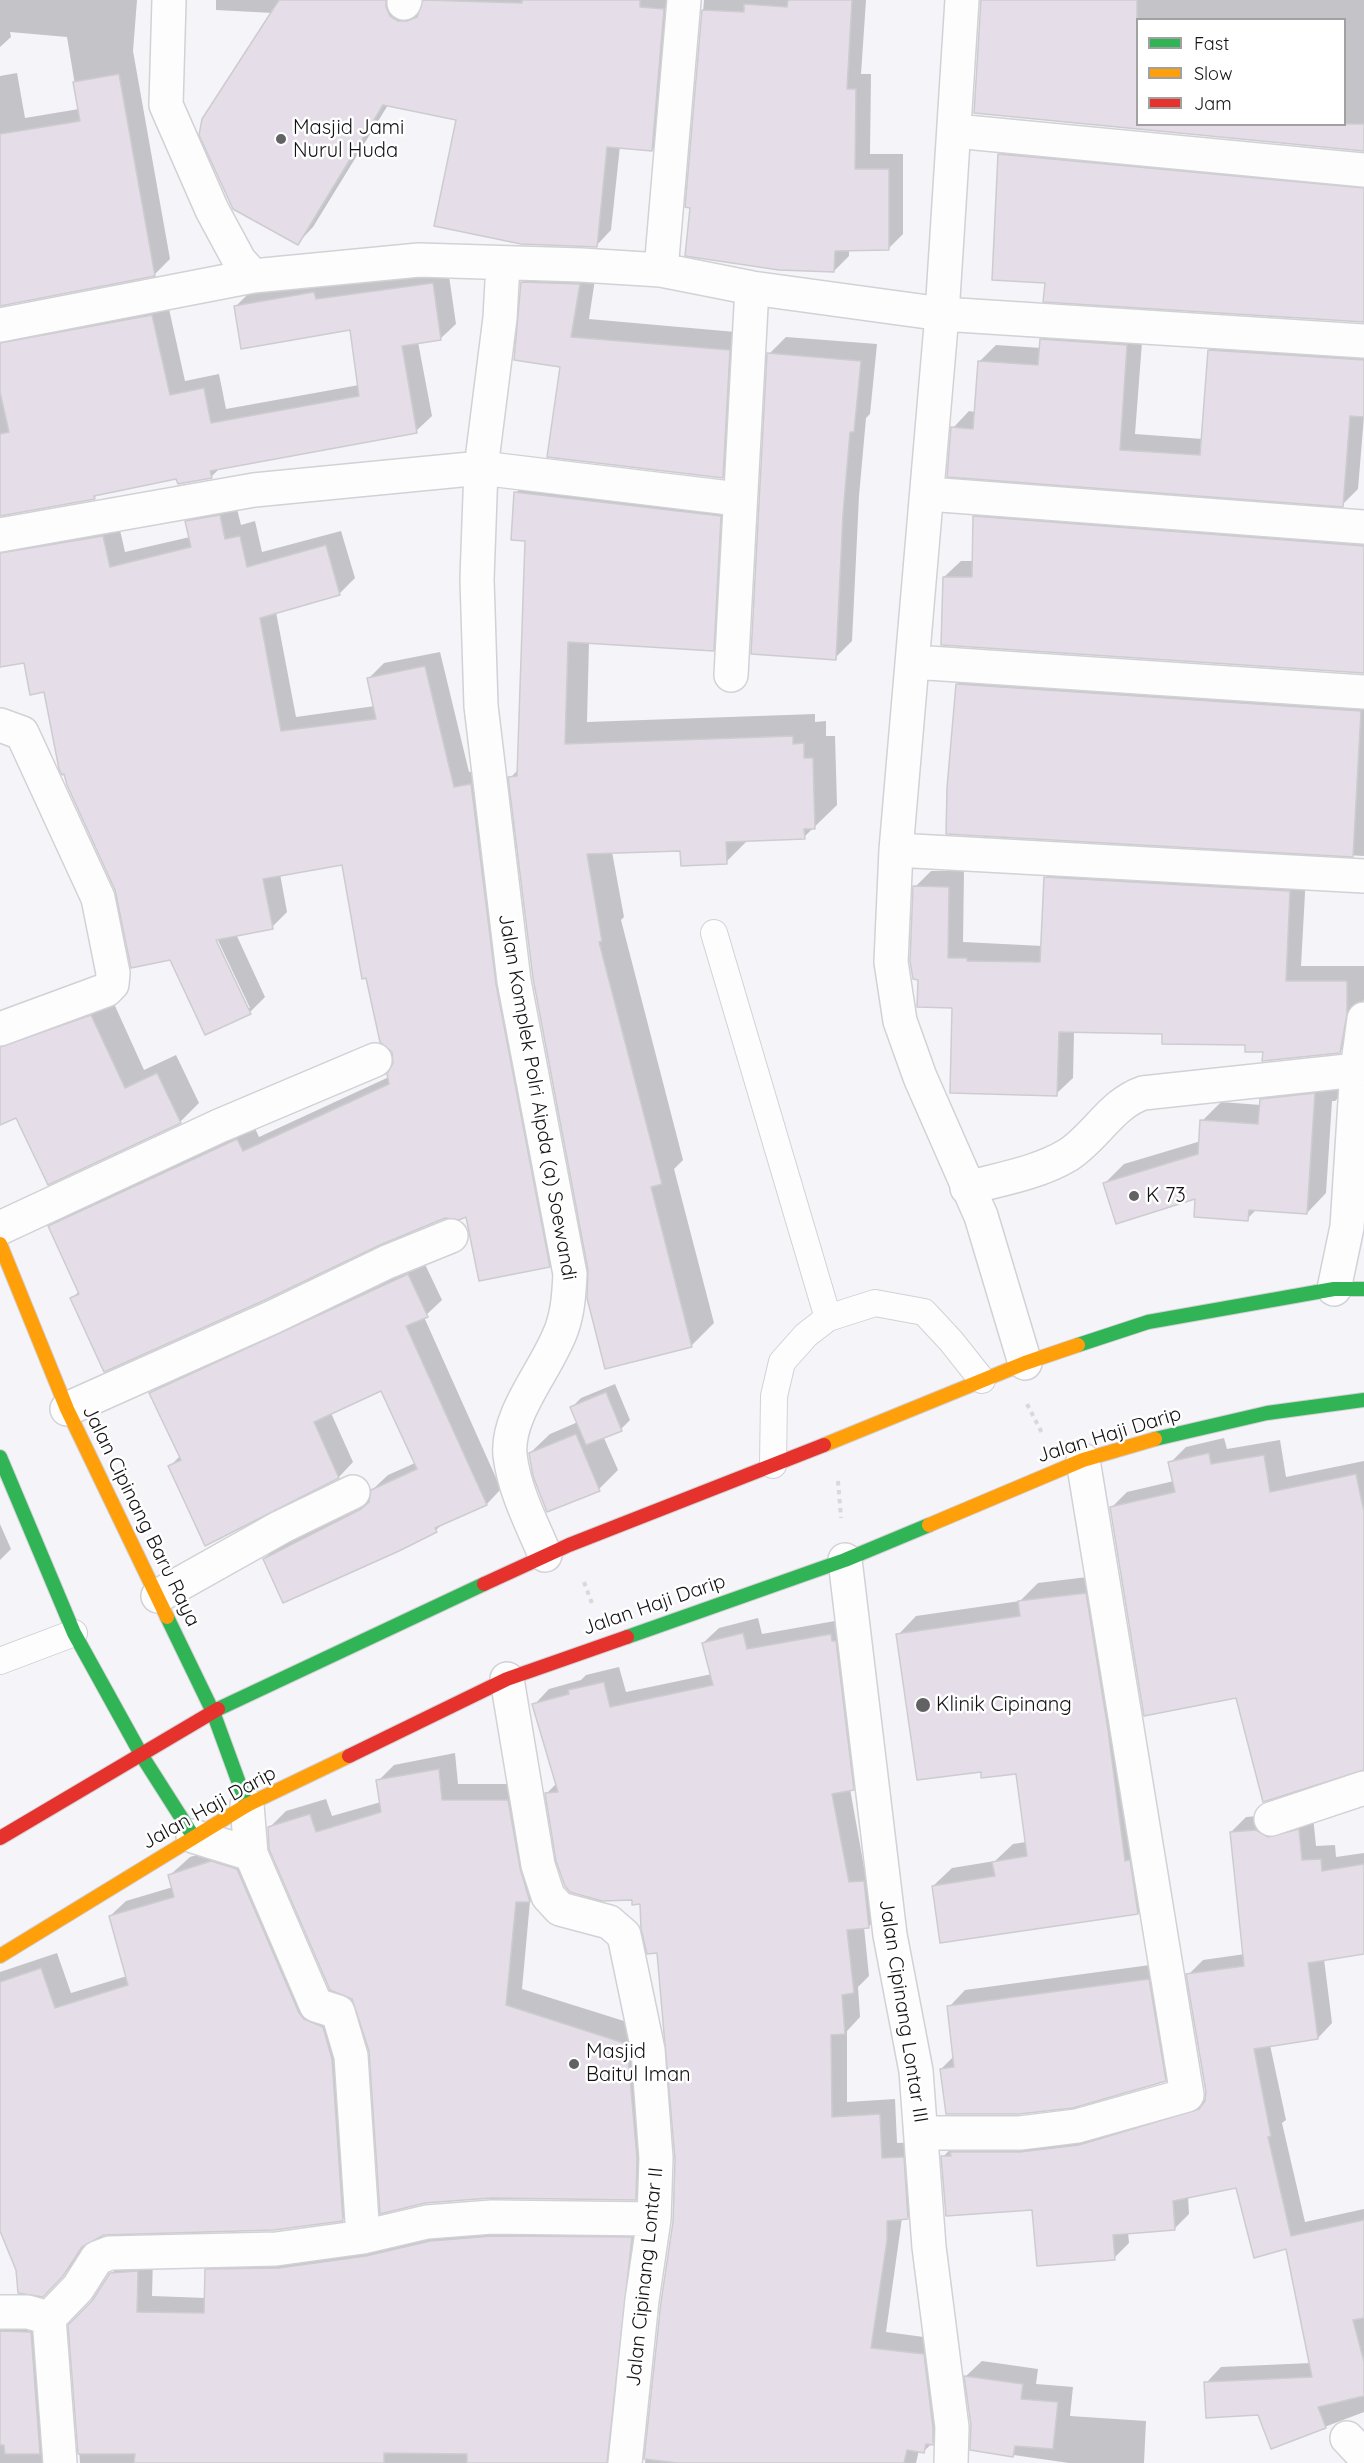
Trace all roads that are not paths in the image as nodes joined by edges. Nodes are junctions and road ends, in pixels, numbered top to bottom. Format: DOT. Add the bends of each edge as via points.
graph roads {
  1 [pos="169,0"];
  2 [pos="684,0"];
  3 [pos="962,0"];
  4 [pos="955,131"];
  5 [pos="1364,170"];
  6 [pos="503,264"];
  7 [pos="661,270"];
  8 [pos="253,276"];
  9 [pos="752,288"];
  10 [pos="942,314"];
  11 [pos="0,325"];
  12 [pos="1364,341"];
  13 [pos="481,468"];
  14 [pos="928,494"];
  15 [pos="738,499"];
  16 [pos="1364,527"];
  17 [pos="0,534"];
  18 [pos="913,662"];
  19 [pos="731,675"];
  20 [pos="1364,692"];
  21 [pos="0,725"];
  22 [pos="896,850"];
  23 [pos="1364,876"];
  24 [pos="714,933"];
  25 [pos="0,1029"];
  26 [pos="1361,1045"];
  27 [pos="375,1060"];
  28 [pos="967,1188"];
  29 [pos="0,1228"];
  30 [pos="451,1236"];
  31 [pos="0,1244"];
  32 [pos="1349,1290"];
  33 [pos="828,1318"];
  34 [pos="1016,1366"];
  35 [pos="981,1380"];
  36 [pos="1364,1400"];
  37 [pos="67,1409"];
  38 [pos="0,1457"];
  39 [pos="1072,1464"];
  40 [pos="773,1465"];
  41 [pos="353,1492"];
  42 [pos="557,1550"];
  43 [pos="844,1560"];
  44 [pos="158,1596"];
  45 [pos="74,1633"];
  46 [pos="0,1661"];
  47 [pos="507,1679"];
  48 [pos="213,1712"];
  49 [pos="142,1756"];
  50 [pos="1364,1788"];
  51 [pos="247,1805"];
  52 [pos="1271,1819"];
  53 [pos="193,1836"];
  54 [pos="0,1838"];
  55 [pos="251,1854"];
  56 [pos="0,1956"];
  57 [pos="921,2133"];
  58 [pos="654,2220"];
  59 [pos="363,2237"];
  60 [pos="0,2312"];
  61 [pos="49,2318"];
  62 [pos="60,2463"];
  63 [pos="625,2463"];
  64 [pos="951,2463"];
  1 -- 8 [label="street" via="166,105 212,210 239,260"];
  2 -- 7 [label="street"];
  3 -- 4 [label="street"];
  4 -- 5 [label="street"];
  4 -- 10 [label="street"];
  6 -- 7 [label="street"];
  6 -- 8 [label="street" via="419,260"];
  6 -- 13 [label="street, Jalan Komplek Polri Aipda (a) Soewandi"];
  7 -- 9 [label="street"];
  8 -- 11 [label="street"];
  9 -- 10 [label="street"];
  9 -- 15 [label="street"];
  10 -- 12 [label="street"];
  10 -- 14 [label="street"];
  13 -- 15 [label="street"];
  13 -- 17 [label="street" via="254,490"];
  13 -- 42 [label="street, Jalan Komplek Polri Aipda (a) Soewandi" via="477,579 481,706 514,981 570,1274 561,1330 514,1426 510,1454 521,1497"];
  14 -- 16 [label="street"];
  14 -- 18 [label="street"];
  15 -- 19 [label="street"];
  18 -- 20 [label="street"];
  18 -- 22 [label="street"];
  21 -- 25 [label="street" via="22,733 98,898 113,973 112,984 106,990"];
  22 -- 23 [label="street"];
  22 -- 28 [label="street" via="891,962 900,1021"];
  24 -- 33 [label="lane"];
  26 -- 28 [label="street" via="1131,1097 1068,1155 1030,1172"];
  26 -- 32 [label="street" via="1347,1227"];
  27 -- 29 [label="street" via="219,1126"];
  28 -- 34 [label="street" via="981,1216"];
  30 -- 37 [label="street"];
  31 -- 37 [label="main road, Jalan Cipinang Baru Raya"];
  32 -- 34 [label="main road" via="1148,1322"];
  33 -- 35 [label="lane" via="875,1303 924,1312"];
  33 -- 40 [label="lane" via="782,1362 774,1396"];
  34 -- 35 [label="main road"];
  35 -- 40 [label="main road"];
  36 -- 39 [label="main road, Jalan Haji Darip" via="1267,1413 1172,1434"];
  37 -- 44 [label="main road, Jalan Cipinang Baru Raya"];
  38 -- 45 [label="main road"];
  39 -- 43 [label="main road, Jalan Haji Darip"];
  39 -- 57 [label="street" via="1186,2095 1077,2126 1020,2133"];
  40 -- 42 [label="main road"];
  41 -- 44 [label="street"];
  42 -- 48 [label="main road"];
  43 -- 47 [label="main road, Jalan Haji Darip"];
  43 -- 57 [label="street, Jalan Cipinang Lontar III" via="890,1935 916,2071"];
  44 -- 48 [label="main road, Jalan Cipinang Baru Raya"];
  45 -- 46 [label="lane"];
  45 -- 49 [label="main road"];
  47 -- 51 [label="main road, Jalan Haji Darip"];
  47 -- 58 [label="street, Jalan Cipinang Lontar II" via="538,1865 548,1896 560,1909 609,1922 624,1935 648,2050 656,2158"];
  48 -- 49 [label="main road"];
  48 -- 51 [label="main road, Jalan Cipinang Baru Raya"];
  49 -- 53 [label="main road"];
  49 -- 54 [label="main road"];
  50 -- 52 [label="street"];
  51 -- 53 [label="main road, Jalan Haji Darip"];
  51 -- 55 [label="street"];
  53 -- 55 [label="street"];
  53 -- 56 [label="main road, Jalan Haji Darip"];
  55 -- 59 [label="street" via="316,2005 338,2012 351,2056"];
  57 -- 64 [label="street, Jalan Cipinang Lontar III" via="929,2247 952,2427"];
  58 -- 59 [label="street" via="492,2217 427,2222"];
  58 -- 63 [label="street, Jalan Cipinang Lontar II"];
  59 -- 61 [label="street" via="276,2249 110,2253 97,2258 78,2288"];
  60 -- 61 [label="street" via="28,2312"];
  61 -- 62 [label="street"];
}
